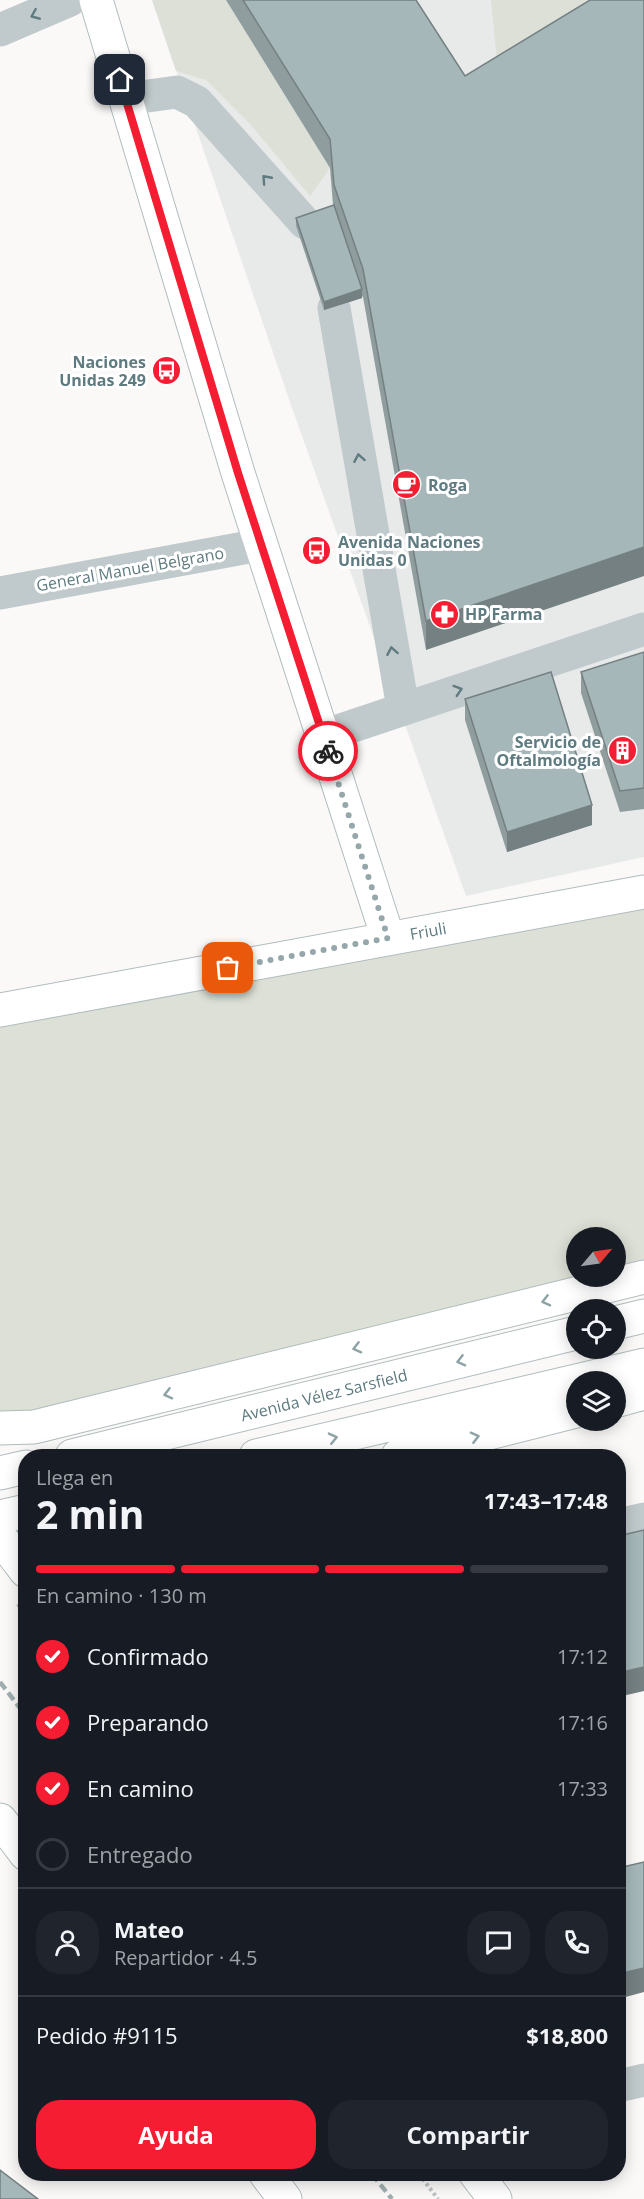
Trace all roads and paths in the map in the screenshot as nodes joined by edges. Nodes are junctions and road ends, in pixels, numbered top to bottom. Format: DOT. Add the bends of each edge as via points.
graph roads {
  1 [pos="70,0"];
  2 [pos="96,0"];
  3 [pos="0,30"];
  4 [pos="126,99"];
  5 [pos="305,223"];
  6 [pos="334,308"];
  7 [pos="260,545"];
  8 [pos="0,593"];
  9 [pos="644,629"];
  10 [pos="403,708"];
  11 [pos="323,736"];
  12 [pos="644,892"];
  13 [pos="388,938"];
  14 [pos="0,1010"];
  15 [pos="644,1277"];
  16 [pos="644,1316"];
  17 [pos="626,1320"];
  18 [pos="566,1335"];
  19 [pos="644,1365"];
  20 [pos="644,1393"];
  21 [pos="626,1398"];
  22 [pos="566,1414"];
  23 [pos="0,1428"];
  24 [pos="101,1449"];
  25 [pos="286,1449"];
  26 [pos="426,1449"];
  27 [pos="18,1469"];
  28 [pos="0,1473"];
  29 [pos="18,1513"];
  30 [pos="0,1517"];
  31 [pos="644,1519"];
  32 [pos="626,1524"];
  33 [pos="0,1537"];
  34 [pos="18,1561"];
  35 [pos="0,1820"];
  36 [pos="18,1844"];
  37 [pos="644,2080"];
  38 [pos="626,2084"];
  39 [pos="271,2181"];
  40 [pos="424,2181"];
  41 [pos="483,2181"];
  42 [pos="285,2199"];
  43 [pos="438,2199"];
  44 [pos="495,2199"];
  1 -- 3 [label="street, one-way"];
  2 -- 4 [label="main road"];
  5 -- 4 [label="street, one-way" via="197,102 177,92"];
  4 -- 7 [label="main road"];
  10 -- 6 [label="street, one-way"];
  7 -- 8 [label="street, General Manuel Belgrano"];
  7 -- 11 [label="main road"];
  10 -- 9 [label="street, one-way"];
  10 -- 11 [label="street"];
  11 -- 13 [label="main road"];
  12 -- 13 [label="main road, Friuli"];
  13 -- 14 [label="main road, Friuli"];
  15 -- 23 [label="main road, one-way" via="33,1427"];
  16 -- 17 [label="main road"];
  18 -- 24 [label="main road, Avenida Vélez Sarsfield, one-way"];
  25 -- 19 [label="main road, one-way"];
  20 -- 21 [label="main road"];
  26 -- 22 [label="main road, one-way"];
  27 -- 28 [label="main road"];
  29 -- 30 [label="main road"];
  31 -- 32 [label="street"];
  33 -- 34 [label="main road"];
  35 -- 36 [label="main road"];
  37 -- 38 [label="street"];
  39 -- 42 [label="main road"];
  40 -- 43 [label="path"];
  41 -- 44 [label="main road"];
}
